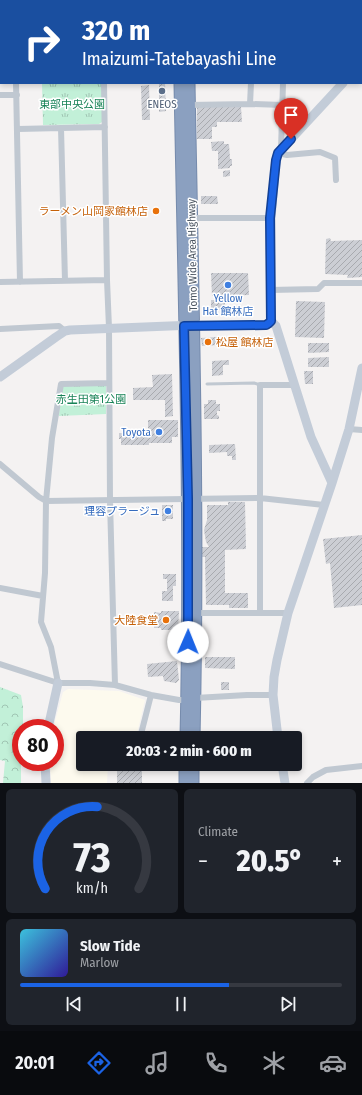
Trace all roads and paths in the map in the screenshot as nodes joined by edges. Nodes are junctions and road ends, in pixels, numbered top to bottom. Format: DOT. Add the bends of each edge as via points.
graph roads {
  1 [pos="16,84"];
  2 [pos="104,84"];
  3 [pos="180,84"];
  4 [pos="189,84"];
  5 [pos="251,84"];
  6 [pos="283,84"];
  7 [pos="342,84"];
  8 [pos="17,94"];
  9 [pos="0,95"];
  10 [pos="250,104"];
  11 [pos="189,105"];
  12 [pos="282,106"];
  13 [pos="105,127"];
  14 [pos="61,128"];
  15 [pos="18,129"];
  16 [pos="280,152"];
  17 [pos="336,180"];
  18 [pos="191,218"];
  19 [pos="270,218"];
  20 [pos="107,280"];
  21 [pos="65,281"];
  22 [pos="0,282"];
  23 [pos="20,282"];
  24 [pos="362,283"];
  25 [pos="270,290"];
  26 [pos="271,321"];
  27 [pos="189,326"];
  28 [pos="109,328"];
  29 [pos="0,329"];
  30 [pos="65,331"];
  31 [pos="362,368"];
  32 [pos="0,378"];
  33 [pos="109,383"];
  34 [pos="207,384"];
  35 [pos="260,385"];
  36 [pos="295,385"];
  37 [pos="349,429"];
  38 [pos="362,430"];
  39 [pos="0,464"];
  40 [pos="332,483"];
  41 [pos="260,498"];
  42 [pos="192,499"];
  43 [pos="110,500"];
  44 [pos="46,501"];
  45 [pos="324,506"];
  46 [pos="0,588"];
  47 [pos="43,596"];
  48 [pos="192,613"];
  49 [pos="260,613"];
  50 [pos="288,613"];
  51 [pos="0,664"];
  52 [pos="58,683"];
  53 [pos="115,685"];
  54 [pos="151,695"];
  55 [pos="273,695"];
  56 [pos="191,699"];
  57 [pos="50,719"];
  58 [pos="142,731"];
  59 [pos="187,731"];
  60 [pos="193,731"];
  61 [pos="277,731"];
  62 [pos="362,766"];
  63 [pos="45,771"];
  64 [pos="185,771"];
  65 [pos="193,771"];
  66 [pos="283,771"];
  67 [pos="46,783"];
  68 [pos="185,783"];
  69 [pos="193,783"];
  70 [pos="285,783"];
  71 [pos="307,783"];
  1 -- 8 [label="street"];
  2 -- 13 [label="street"];
  3 -- 27 [label="highway, Tomo Wide Area Highway"];
  4 -- 11 [label="highway, Tomo Wide Area Highway"];
  5 -- 10 [label="street"];
  6 -- 12 [label="street"];
  7 -- 16 [label="street"];
  8 -- 9 [label="street"];
  8 -- 15 [label="street"];
  10 -- 11 [label="street"];
  10 -- 12 [label="street"];
  11 -- 18 [label="highway, Tomo Wide Area Highway"];
  12 -- 16 [label="street"];
  13 -- 14 [label="street"];
  13 -- 20 [label="street"];
  14 -- 15 [label="street"];
  14 -- 21 [label="street"];
  15 -- 23 [label="street"];
  16 -- 17 [label="street" via="287,155 320,152 334,158"];
  16 -- 19 [label="street" via="276,160"];
  18 -- 19 [label="street"];
  18 -- 27 [label="highway, Tomo Wide Area Highway"];
  19 -- 25 [label="street"];
  20 -- 21 [label="street"];
  20 -- 28 [label="street"];
  21 -- 23 [label="street"];
  22 -- 23 [label="street"];
  24 -- 25 [label="street" via="324,283 318,289"];
  25 -- 26 [label="street"];
  26 -- 27 [label="street" via="266,325"];
  26 -- 36 [label="street" via="276,326"];
  27 -- 28 [label="street"];
  27 -- 42 [label="highway, Tomo Wide Area Highway"];
  28 -- 30 [label="street"];
  28 -- 33 [label="street"];
  29 -- 30 [label="street" via="59,326"];
  30 -- 32 [label="street"];
  31 -- 37 [label="street"];
  33 -- 43 [label="street"];
  33 -- 44 [label="street" via="61,384 52,438"];
  34 -- 35 [label="lane"];
  35 -- 36 [label="street"];
  35 -- 41 [label="street"];
  36 -- 40 [label="street" via="311,437"];
  37 -- 38 [label="street"];
  37 -- 40 [label="street"];
  39 -- 44 [label="street"];
  40 -- 45 [label="street"];
  41 -- 42 [label="street"];
  41 -- 45 [label="street"];
  41 -- 49 [label="street"];
  42 -- 43 [label="street"];
  42 -- 48 [label="highway, Tomo Wide Area Highway"];
  43 -- 44 [label="street"];
  43 -- 53 [label="street"];
  44 -- 47 [label="street"];
  45 -- 50 [label="street"];
  46 -- 47 [label="street"];
  47 -- 52 [label="street" via="41,622 51,647"];
  48 -- 49 [label="street"];
  48 -- 56 [label="highway, Tomo Wide Area Highway"];
  49 -- 50 [label="street"];
  50 -- 55 [label="street" via="276,660"];
  51 -- 52 [label="street"];
  52 -- 53 [label="street"];
  52 -- 57 [label="street"];
  53 -- 54 [label="street"];
  54 -- 56 [label="street" via="179,700"];
  54 -- 58 [label="street"];
  55 -- 56 [label="street"];
  55 -- 61 [label="street"];
  56 -- 59 [label="highway, Tomo Wide Area Highway"];
  56 -- 60 [label="highway, Tomo Wide Area Highway"];
  62 -- 71 [label="street" via="326,770"];
  63 -- 67 [label="street"];
  64 -- 68 [label="highway"];
  65 -- 69 [label="highway"];
  66 -- 70 [label="street"];
}
